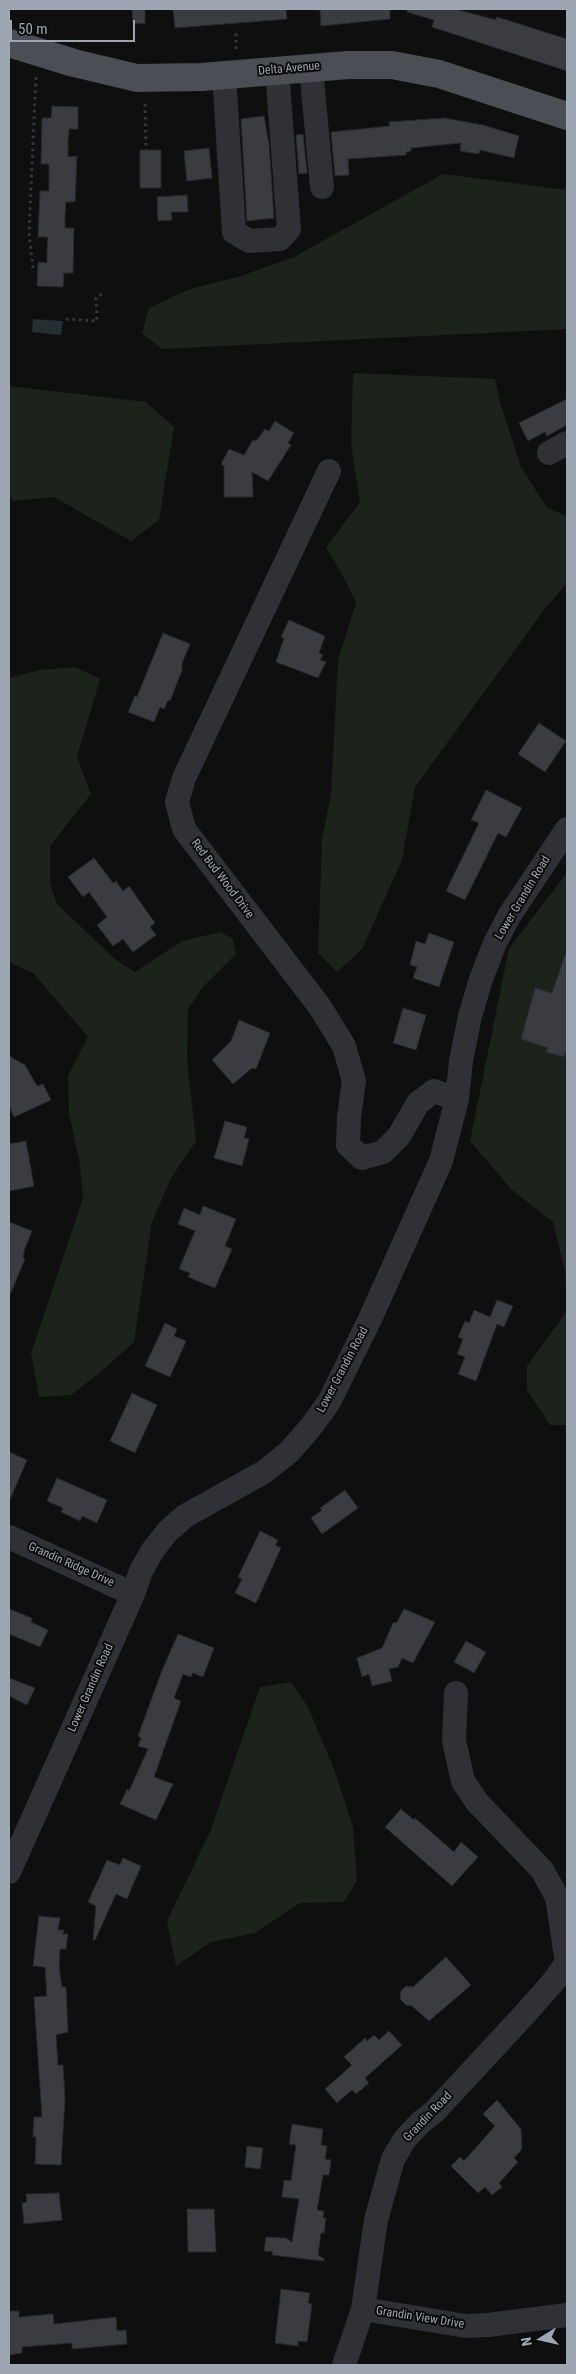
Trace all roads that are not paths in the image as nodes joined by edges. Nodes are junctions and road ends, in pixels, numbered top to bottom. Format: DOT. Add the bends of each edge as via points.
graph roads {
  1 [pos="9,43"];
  2 [pos="311,68"];
  3 [pos="277,70"];
  4 [pos="224,75"];
  5 [pos="567,116"];
  6 [pos="322,187"];
  7 [pos="329,471"];
  8 [pos="567,829"];
  9 [pos="457,1099"];
  10 [pos="9,1537"];
  11 [pos="133,1594"];
  12 [pos="456,1693"];
  13 [pos="9,1872"];
  14 [pos="567,1963"];
  15 [pos="362,2309"];
  16 [pos="567,2315"];
  17 [pos="344,2365"];
  1 -- 4 [label="main road, Delta Avenue" via="74,64 137,78"];
  2 -- 3 [label="main road, Delta Avenue"];
  2 -- 5 [label="main road, Delta Avenue" via="348,64 392,65 439,74"];
  2 -- 6 [label="street"];
  3 -- 4 [label="main road, Delta Avenue"];
  3 -- 4 [label="street" via="289,229 280,239 249,241 234,232"];
  7 -- 9 [label="street, Red Bud Wood Drive" via="184,778 177,802 184,829 320,1008 344,1046 354,1081 348,1145 362,1158 383,1152 399,1136 418,1103 434,1091"];
  8 -- 9 [label="street, Lower Grandin Road" via="509,916 495,944 470,1016"];
  9 -- 11 [label="street, Lower Grandin Road" via="441,1161 329,1402 289,1452 264,1472 185,1516 167,1532 149,1557"];
  10 -- 11 [label="street, Grandin Ridge Drive"];
  11 -- 13 [label="street, Lower Grandin Road"];
  12 -- 14 [label="street" via="454,1741 463,1781 477,1802 542,1870 557,1897"];
  14 -- 15 [label="street, Grandin Road" via="523,2016 405,2139 393,2158 376,2220"];
  15 -- 16 [label="street, Grandin View Drive" via="466,2326"];
  15 -- 17 [label="street, Grandin Road"];
}
